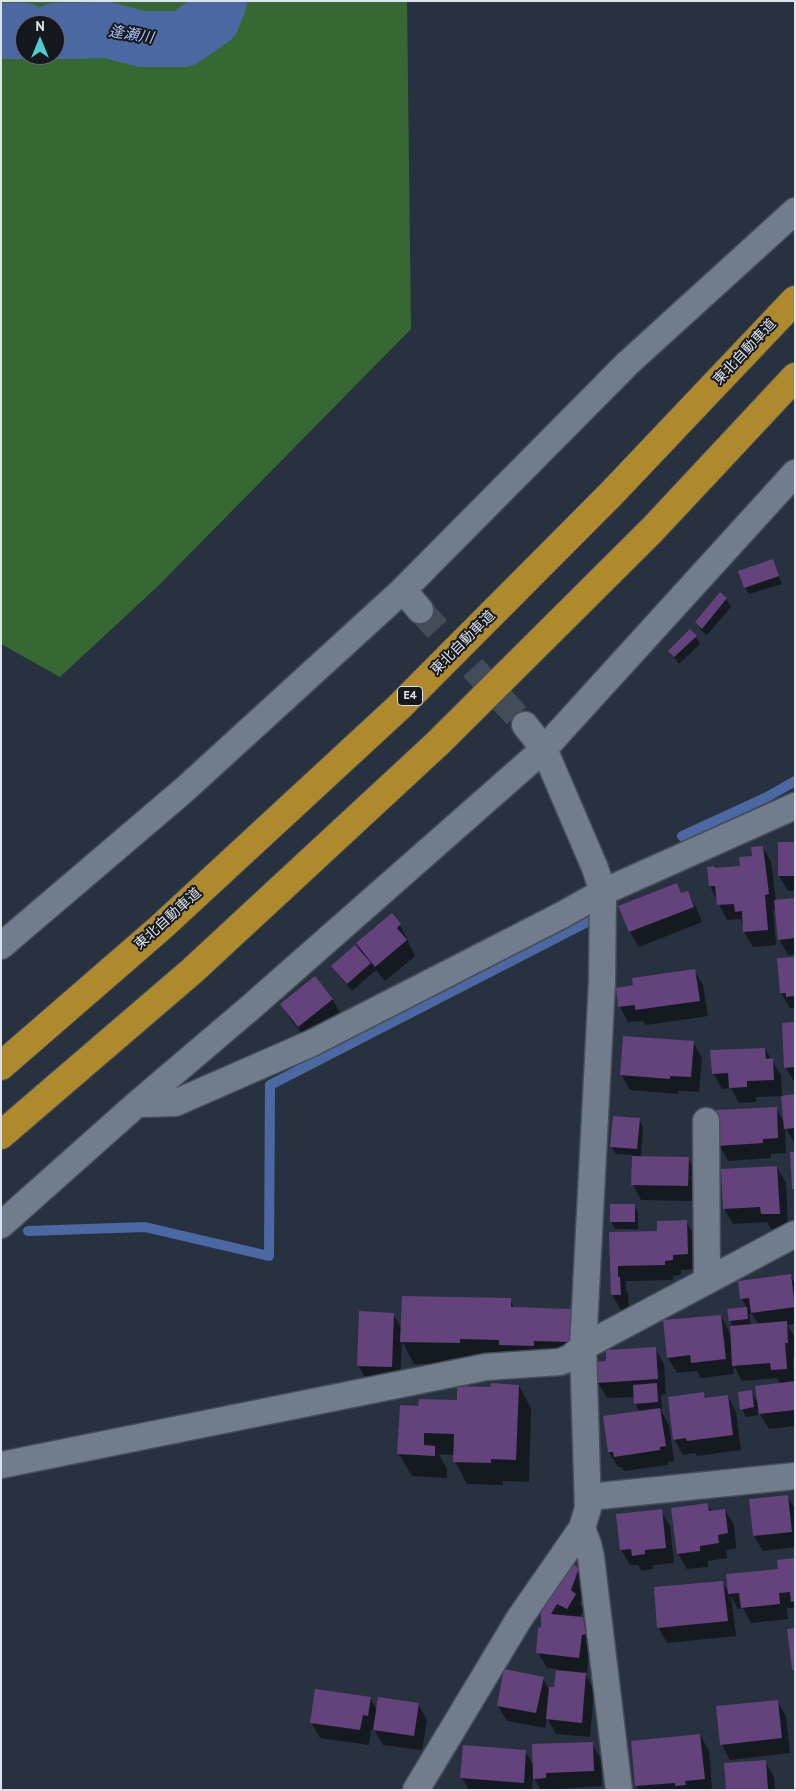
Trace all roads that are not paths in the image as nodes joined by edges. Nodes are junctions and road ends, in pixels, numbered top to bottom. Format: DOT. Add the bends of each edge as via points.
graph roads {
  1 [pos="795,211"];
  2 [pos="795,300"];
  3 [pos="795,377"];
  4 [pos="795,473"];
  5 [pos="403,590"];
  6 [pos="420,610"];
  7 [pos="525,725"];
  8 [pos="544,749"];
  9 [pos="795,806"];
  10 [pos="603,892"];
  11 [pos="1,946"];
  12 [pos="1,1066"];
  13 [pos="137,1104"];
  14 [pos="706,1121"];
  15 [pos="1,1135"];
  16 [pos="1,1225"];
  17 [pos="795,1234"];
  18 [pos="708,1281"];
  19 [pos="584,1347"];
  20 [pos="1,1464"];
  21 [pos="795,1476"];
  22 [pos="589,1497"];
  23 [pos="582,1528"];
  24 [pos="416,1790"];
  25 [pos="618,1790"];
  1 -- 5 [label="street" via="628,363"];
  2 -- 12 [label="highway, 東北自動車道 / E4" via="611,494 398,708 160,928"];
  3 -- 15 [label="highway" via="652,530 438,743 192,971"];
  4 -- 8 [label="street"];
  5 -- 6 [label="street"];
  5 -- 11 [label="street" via="184,790"];
  7 -- 8 [label="street"];
  8 -- 10 [label="street"];
  8 -- 13 [label="street"];
  9 -- 10 [label="street"];
  10 -- 13 [label="street" via="312,1043 175,1103"];
  10 -- 19 [label="street" via="602,982"];
  13 -- 16 [label="street"];
  14 -- 18 [label="street"];
  17 -- 18 [label="street"];
  18 -- 19 [label="street"];
  19 -- 20 [label="street" via="560,1362 486,1367"];
  19 -- 22 [label="street"];
  21 -- 22 [label="street"];
  22 -- 23 [label="street"];
  23 -- 24 [label="street" via="519,1619"];
  23 -- 25 [label="street" via="590,1557"];
}
